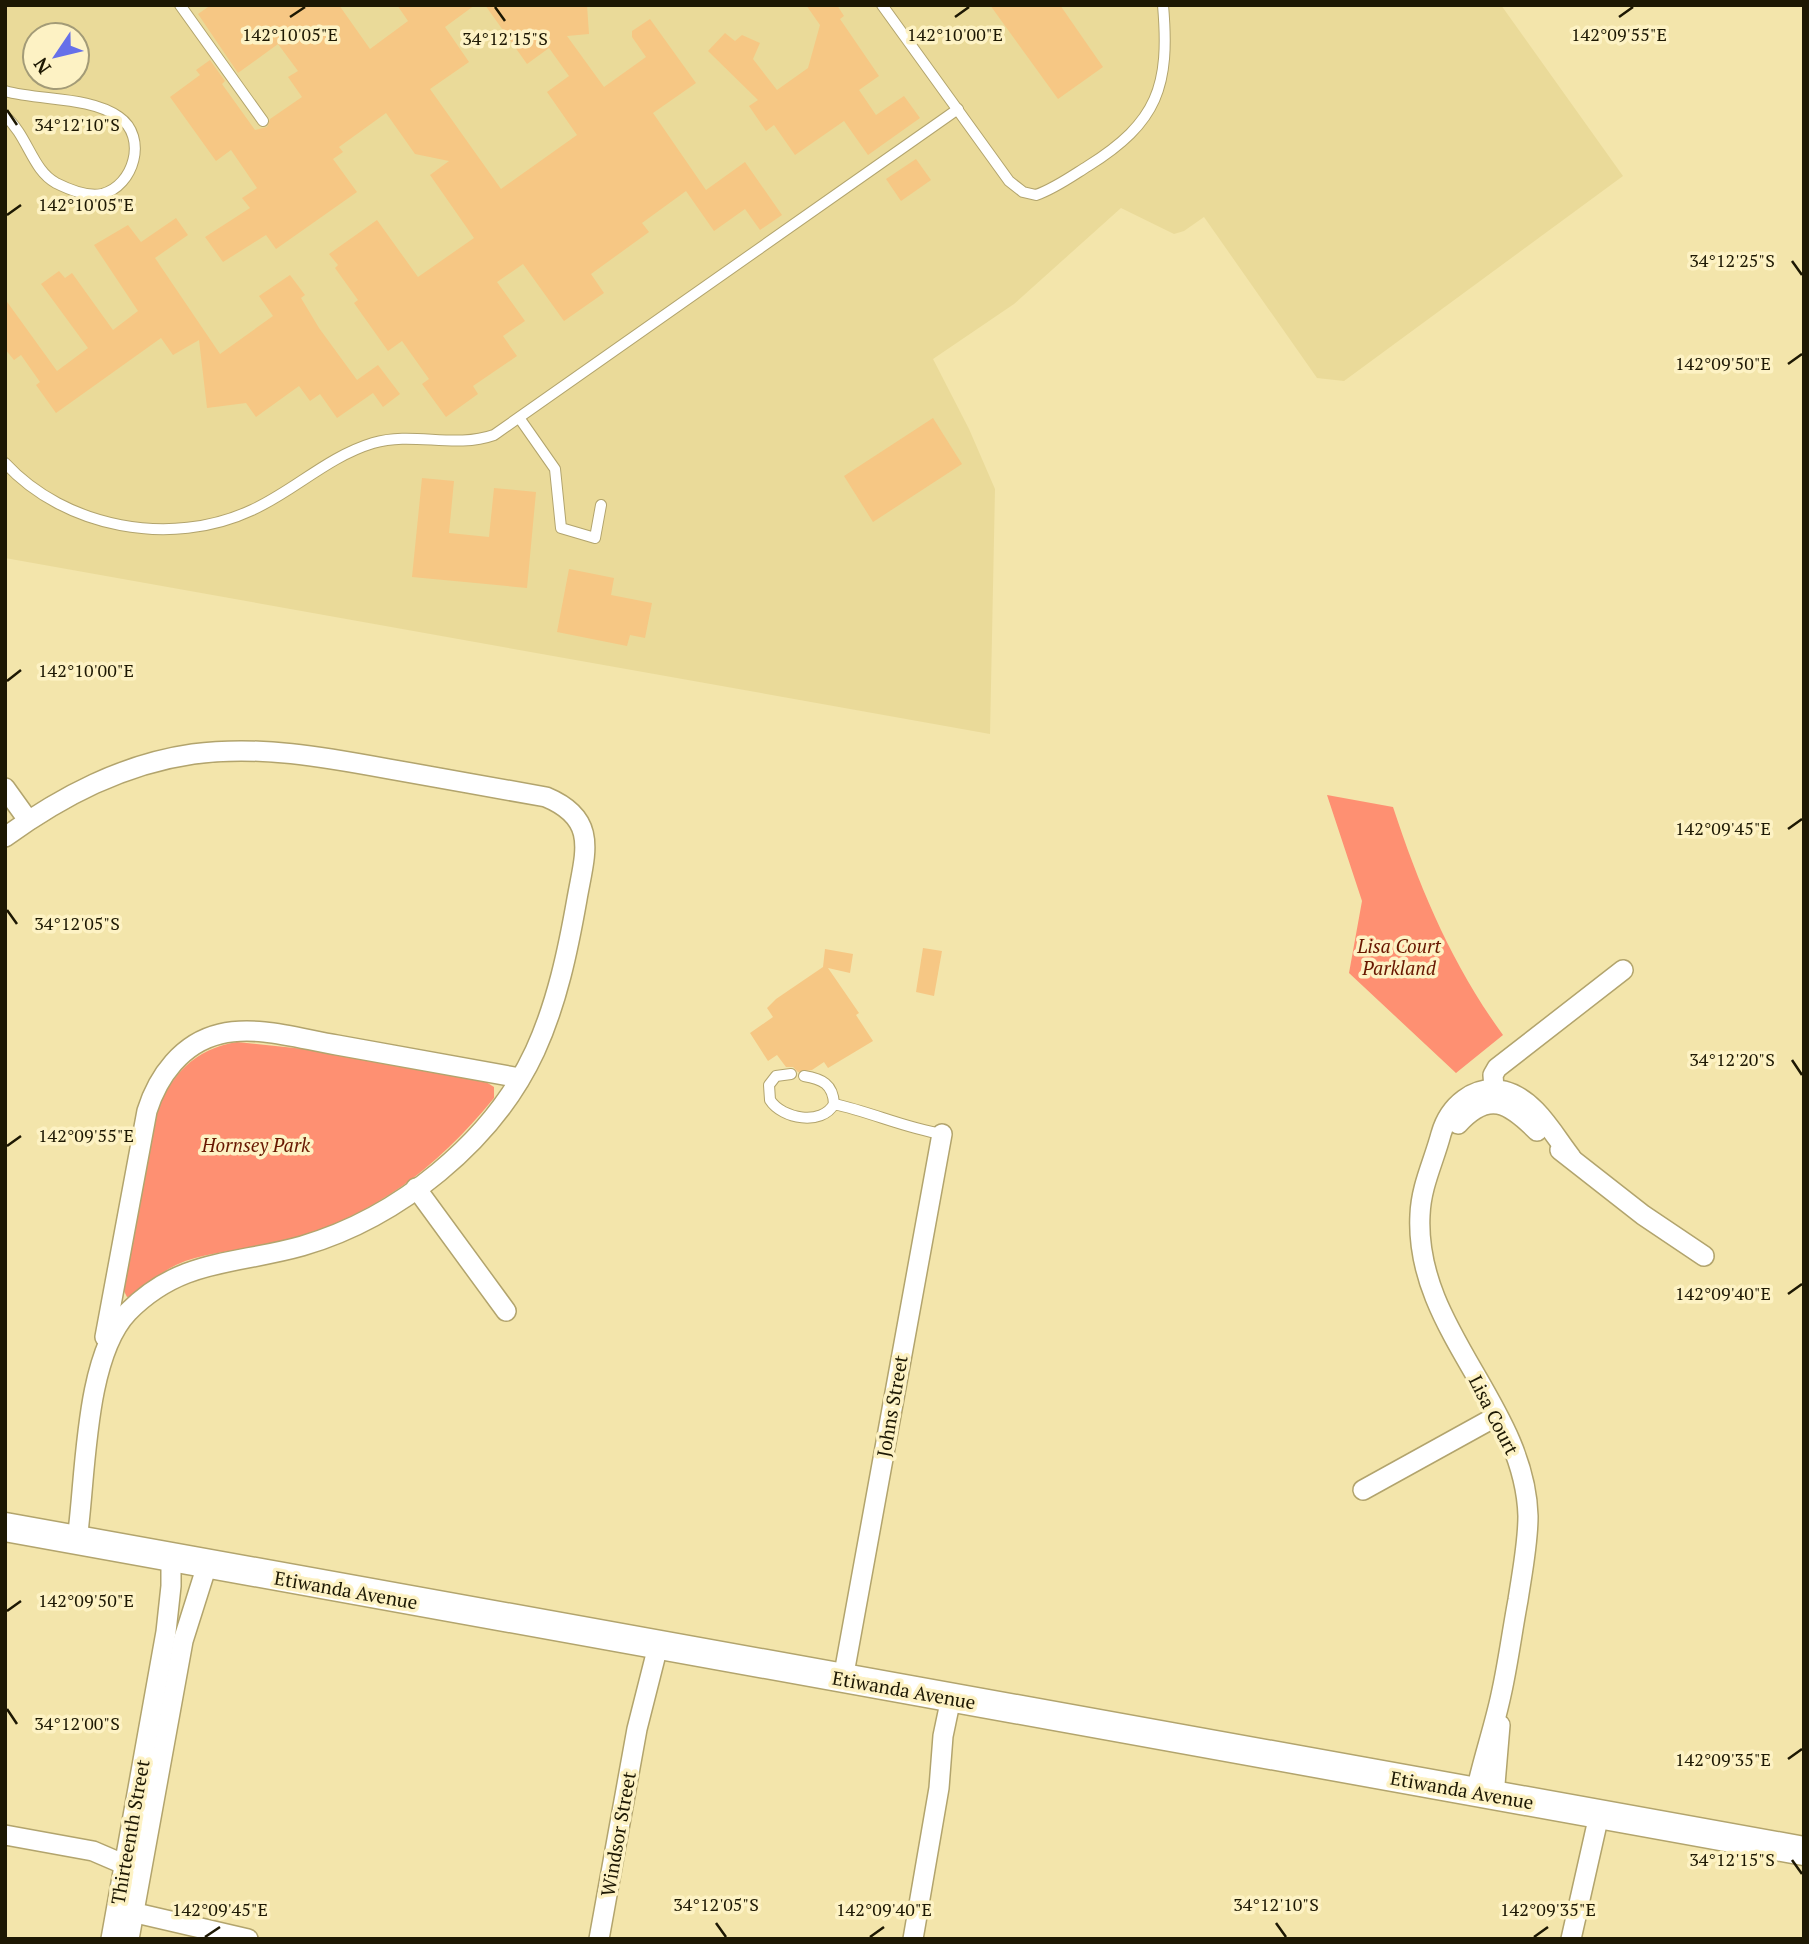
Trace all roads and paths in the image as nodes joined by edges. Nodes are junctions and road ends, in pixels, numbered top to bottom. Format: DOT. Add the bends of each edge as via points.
graph roads {
  1 [pos="180,5"];
  2 [pos="882,5"];
  3 [pos="1163,5"];
  4 [pos="5,91"];
  5 [pos="957,109"];
  6 [pos="5,116"];
  7 [pos="263,121"];
  8 [pos="520,419"];
  9 [pos="5,463"];
  10 [pos="601,505"];
  11 [pos="5,788"];
  12 [pos="28,820"];
  13 [pos="5,837"];
  14 [pos="1623,970"];
  15 [pos="791,1074"];
  16 [pos="804,1076"];
  17 [pos="520,1078"];
  18 [pos="1497,1095"];
  19 [pos="834,1104"];
  20 [pos="942,1134"];
  21 [pos="416,1188"];
  22 [pos="1704,1256"];
  23 [pos="506,1311"];
  24 [pos="102,1359"];
  25 [pos="1497,1416"];
  26 [pos="1363,1490"];
  27 [pos="5,1527"];
  28 [pos="69,1539"];
  29 [pos="170,1558"];
  30 [pos="207,1565"];
  31 [pos="652,1644"];
  32 [pos="843,1679"];
  33 [pos="957,1699"];
  34 [pos="1485,1794"];
  35 [pos="1593,1814"];
  36 [pos="5,1835"];
  37 [pos="137,1847"];
  38 [pos="93,1851"];
  39 [pos="1804,1851"];
  40 [pos="133,1868"];
  41 [pos="123,1925"];
  42 [pos="248,1939"];
  43 [pos="599,1939"];
  44 [pos="913,1939"];
  45 [pos="1571,1939"];
  1 -- 7 [label="lane"];
  2 -- 5 [label="lane"];
  3 -- 5 [label="lane" via="1165,60 1161,83 1143,121 1122,144 1042,193 1025,194 1013,185"];
  4 -- 6 [label="lane" via="93,107 120,117 133,138 134,160 121,183 101,194 66,188 40,170 23,133"];
  5 -- 8 [label="lane"];
  8 -- 9 [label="lane" via="478,440 376,442 330,462 250,511 181,527 135,528 84,515 34,488"];
  8 -- 10 [label="lane" via="555,469 561,528 595,538"];
  11 -- 12 [label="street"];
  12 -- 13 [label="street"];
  12 -- 17 [label="street" via="113,775 194,754 243,751 321,757 560,803 583,827 584,857 562,975"];
  14 -- 18 [label="street" via="1513,1058"];
  15 -- 19 [label="lane" via="776,1076 769,1085 770,1100 778,1109 814,1118 827,1114"];
  16 -- 19 [label="lane" via="826,1083"];
  17 -- 21 [label="street" via="475,1136"];
  17 -- 24 [label="street" via="272,1034 220,1034 189,1049 154,1087 147,1111"];
  18 -- 22 [label="street" via="1541,1136"];
  18 -- 25 [label="street, Lisa Court" via="1471,1110 1438,1145 1420,1215 1423,1261 1438,1309"];
  19 -- 20 [label="lane"];
  20 -- 32 [label="street, Johns Street"];
  21 -- 23 [label="street"];
  21 -- 24 [label="street" via="332,1236 180,1274 126,1314"];
  24 -- 28 [label="street" via="86,1449 83,1497"];
  25 -- 26 [label="street"];
  25 -- 34 [label="street, Lisa Court" via="1518,1464 1528,1516 1524,1565"];
  27 -- 28 [label="street, Etiwanda Avenue"];
  28 -- 29 [label="street, Etiwanda Avenue"];
  29 -- 30 [label="street, Etiwanda Avenue"];
  29 -- 37 [label="street, Thirteenth Street" via="166,1632"];
  30 -- 31 [label="street, Etiwanda Avenue"];
  30 -- 37 [label="street, Thirteenth Street" via="183,1641"];
  31 -- 32 [label="street, Etiwanda Avenue"];
  31 -- 43 [label="street, Windsor Street"];
  32 -- 33 [label="street, Etiwanda Avenue"];
  33 -- 34 [label="street, Etiwanda Avenue"];
  33 -- 44 [label="street"];
  34 -- 35 [label="street, Etiwanda Avenue"];
  35 -- 39 [label="street, Etiwanda Avenue"];
  35 -- 45 [label="street" via="1593,1853"];
  36 -- 38 [label="street"];
  37 -- 38 [label="street"];
  37 -- 40 [label="street, Thirteenth Street"];
  38 -- 40 [label="street"];
  40 -- 41 [label="street, Thirteenth Street"];
  41 -- 42 [label="street"];
}
